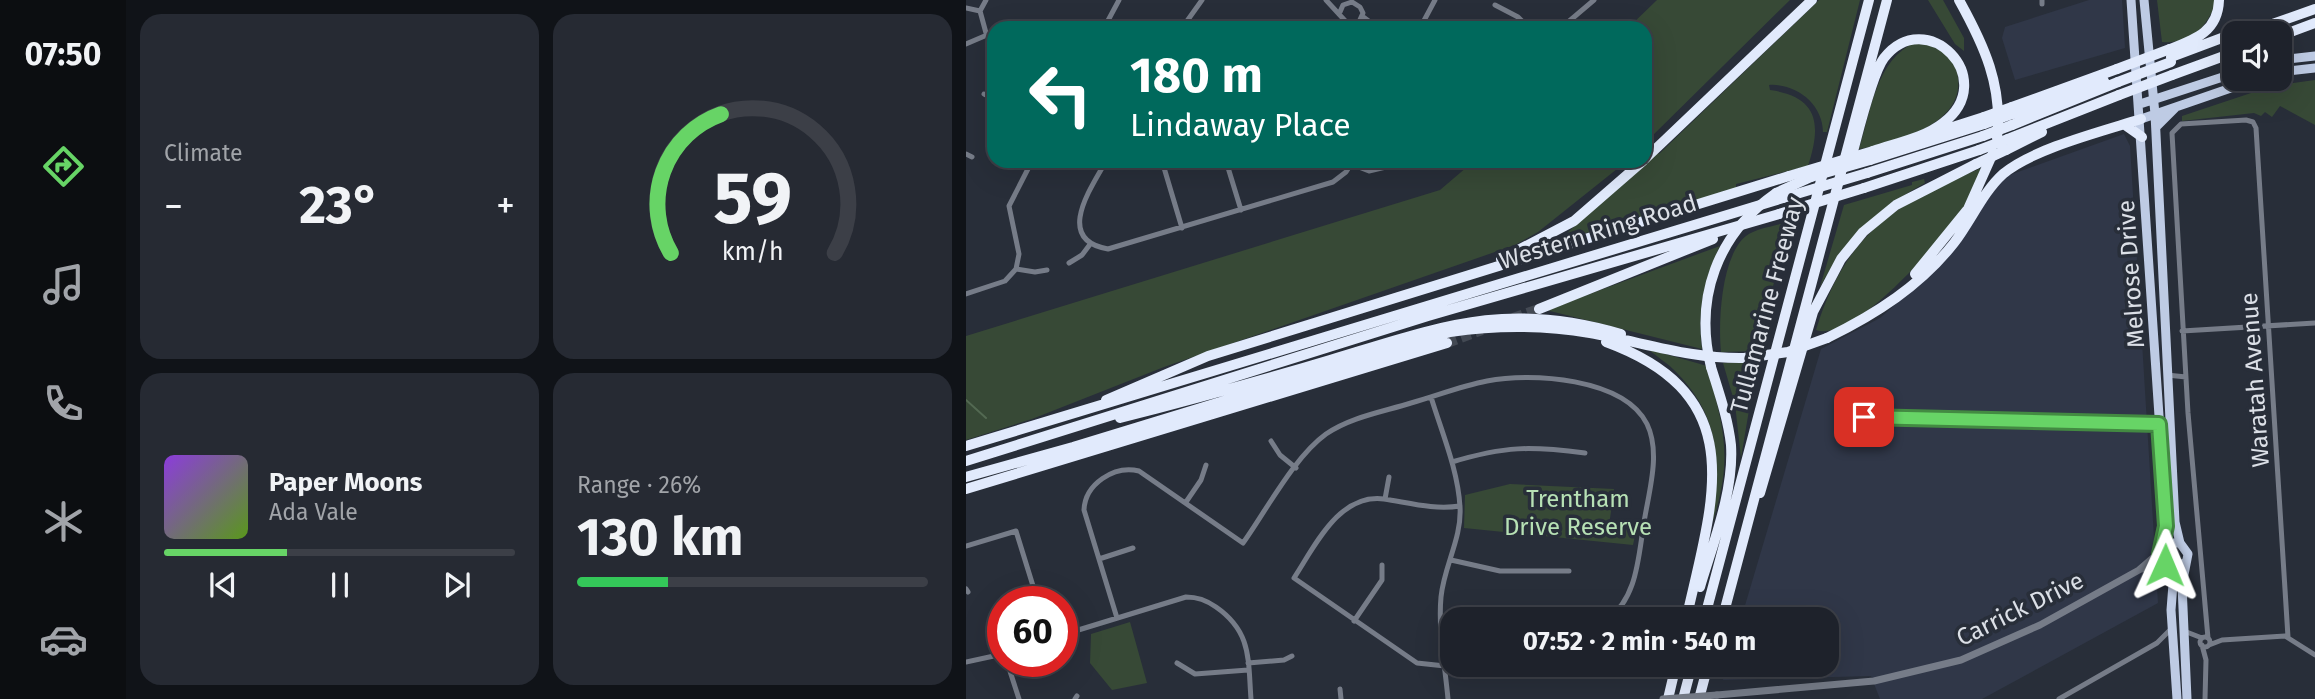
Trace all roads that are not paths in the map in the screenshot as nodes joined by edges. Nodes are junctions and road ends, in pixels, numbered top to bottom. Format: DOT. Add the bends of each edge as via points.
graph roads {
  1 [pos="986,0"];
  2 [pos="1119,0"];
  3 [pos="1202,0"];
  4 [pos="1326,0"];
  5 [pos="1435,0"];
  6 [pos="1594,0"];
  7 [pos="1812,0"];
  8 [pos="1869,0"];
  9 [pos="1887,0"];
  10 [pos="1959,0"];
  11 [pos="2131,0"];
  12 [pos="2144,0"];
  13 [pos="2219,0"];
  14 [pos="1353,1"];
  15 [pos="1361,3"];
  16 [pos="1343,5"];
  17 [pos="1495,5"];
  18 [pos="966,8"];
  19 [pos="2315,9"];
  20 [pos="980,11"];
  21 [pos="1340,12"];
  22 [pos="1362,16"];
  23 [pos="1108,21"];
  24 [pos="1187,21"];
  25 [pos="1343,21"];
  26 [pos="1360,21"];
  27 [pos="1369,21"];
  28 [pos="1424,21"];
  29 [pos="1522,21"];
  30 [pos="1570,21"];
  31 [pos="2280,21"];
  32 [pos="2315,23"];
  33 [pos="2292,32"];
  34 [pos="986,33"];
  35 [pos="2222,38"];
  36 [pos="2222,42"];
  37 [pos="966,44"];
  38 [pos="2171,56"];
  39 [pos="2314,56"];
  40 [pos="2222,57"];
  41 [pos="2292,59"];
  42 [pos="2313,68"];
  43 [pos="2292,71"];
  44 [pos="2117,76"];
  45 [pos="2222,77"];
  46 [pos="2152,79"];
  47 [pos="2222,91"];
  48 [pos="2175,93"];
  49 [pos="984,94"];
  50 [pos="987,96"];
  51 [pos="2154,100"];
  52 [pos="2140,104"];
  53 [pos="2177,106"];
  54 [pos="2155,114"];
  55 [pos="2012,115"];
  56 [pos="2141,120"];
  57 [pos="2253,122"];
  58 [pos="2125,125"];
  59 [pos="1984,126"];
  60 [pos="2156,127"];
  61 [pos="2142,137"];
  62 [pos="2007,144"];
  63 [pos="1652,152"];
  64 [pos="1872,155"];
  65 [pos="1028,168"];
  66 [pos="1102,168"];
  67 [pos="1164,168"];
  68 [pos="1228,168"];
  69 [pos="1347,168"];
  70 [pos="1363,168"];
  71 [pos="1382,168"];
  72 [pos="1635,168"];
  73 [pos="1241,210"];
  74 [pos="1779,215"];
  75 [pos="1182,228"];
  76 [pos="1091,243"];
  77 [pos="1069,263"];
  78 [pos="1016,269"];
  79 [pos="1047,270"];
  80 [pos="1456,277"];
  81 [pos="2150,279"];
  82 [pos="2162,279"];
  83 [pos="966,294"];
  84 [pos="1539,309"];
  85 [pos="2315,323"];
  86 [pos="1800,325"];
  87 [pos="2269,325"];
  88 [pos="1849,326"];
  89 [pos="1567,331"];
  90 [pos="2182,331"];
  91 [pos="1447,343"];
  92 [pos="1690,354"];
  93 [pos="2167,375"];
  94 [pos="2186,380"];
  95 [pos="2168,387"];
  96 [pos="1431,397"];
  97 [pos="1074,415"];
  98 [pos="1864,417"];
  99 [pos="2171,423"];
  100 [pos="2159,424"];
  101 [pos="1065,431"];
  102 [pos="1271,441"];
  103 [pos="966,446"];
  104 [pos="1073,447"];
  105 [pos="1585,453"];
  106 [pos="966,461"];
  107 [pos="1452,462"];
  108 [pos="1206,465"];
  109 [pos="1296,468"];
  110 [pos="966,477"];
  111 [pos="1389,477"];
  112 [pos="966,488"];
  113 [pos="1385,499"];
  114 [pos="1186,502"];
  115 [pos="1460,506"];
  116 [pos="2180,543"];
  117 [pos="966,546"];
  118 [pos="1133,548"];
  119 [pos="2162,548"];
  120 [pos="1099,559"];
  121 [pos="1451,560"];
  122 [pos="2186,562"];
  123 [pos="1382,565"];
  124 [pos="2166,566"];
  125 [pos="2139,570"];
  126 [pos="1569,571"];
  127 [pos="1033,586"];
  128 [pos="1442,607"];
  129 [pos="1622,607"];
  130 [pos="1690,607"];
  131 [pos="1692,607"];
  132 [pos="1707,607"];
  133 [pos="1725,607"];
  134 [pos="1726,607"];
  135 [pos="1117,618"];
  136 [pos="1354,621"];
  137 [pos="2172,628"];
  138 [pos="1078,630"];
  139 [pos="2184,631"];
  140 [pos="2288,637"];
  141 [pos="2205,641"];
  142 [pos="2157,643"];
  143 [pos="2174,648"];
  144 [pos="2185,651"];
  145 [pos="2315,655"];
  146 [pos="1292,656"];
  147 [pos="987,657"];
  148 [pos="966,662"];
  149 [pos="1177,663"];
  150 [pos="1248,663"];
  151 [pos="1440,665"];
  152 [pos="1248,670"];
  153 [pos="1195,674"];
  154 [pos="1012,677"];
  155 [pos="1446,677"];
  156 [pos="1673,677"];
  157 [pos="1689,677"];
  158 [pos="1705,677"];
  159 [pos="1192,683"];
  160 [pos="1340,689"];
  161 [pos="1019,699"];
  162 [pos="1251,699"];
  163 [pos="1341,699"];
  164 [pos="1448,699"];
  165 [pos="1665,699"];
  166 [pos="1683,699"];
  167 [pos="1699,699"];
  168 [pos="2059,699"];
  169 [pos="2177,699"];
  170 [pos="2187,699"];
  171 [pos="2205,699"];
  1 -- 20 [label="street"];
  2 -- 23 [label="street"];
  3 -- 24 [label="street"];
  4 -- 16 [label="street"];
  4 -- 21 [label="street"];
  5 -- 28 [label="street"];
  6 -- 30 [label="street"];
  7 -- 63 [label="highway"];
  8 -- 132 [label="highway, Tullamarine Freeway"];
  9 -- 86 [label="highway, Tullamarine Freeway"];
  10 -- 88 [label="highway" via="1994,76 1999,124 1993,153 1974,197 1942,245 1906,283"];
  11 -- 52 [label="main road, Melrose Drive"];
  12 -- 46 [label="main road, Melrose Drive"];
  13 -- 38 [label="highway" via="2215,21 2207,32"];
  14 -- 15 [label="street"];
  14 -- 16 [label="street"];
  15 -- 22 [label="street"];
  16 -- 21 [label="street"];
  17 -- 29 [label="street"];
  18 -- 20 [label="street"];
  19 -- 31 [label="highway"];
  20 -- 34 [label="street"];
  21 -- 25 [label="street"];
  22 -- 26 [label="street"];
  22 -- 27 [label="street"];
  32 -- 33 [label="highway"];
  34 -- 37 [label="street"];
  35 -- 38 [label="highway"];
  36 -- 38 [label="highway, Western Ring Road"];
  38 -- 44 [label="highway, Western Ring Road, bridge"];
  39 -- 41 [label="main road"];
  39 -- 42 [label="main road"];
  40 -- 62 [label="highway, bridge"];
  42 -- 43 [label="main road"];
  44 -- 55 [label="highway, Western Ring Road"];
  44 -- 55 [label="highway"];
  45 -- 48 [label="main road"];
  46 -- 48 [label="main road"];
  46 -- 51 [label="main road, Melrose Drive"];
  47 -- 53 [label="main road"];
  48 -- 51 [label="main road"];
  49 -- 50 [label="street"];
  51 -- 52 [label="main road"];
  51 -- 54 [label="main road, Melrose Drive"];
  52 -- 56 [label="main road, Melrose Drive"];
  53 -- 54 [label="main road"];
  53 -- 60 [label="main road"];
  54 -- 56 [label="main road"];
  54 -- 60 [label="main road, Melrose Drive"];
  55 -- 59 [label="highway, Western Ring Road, bridge"];
  55 -- 59 [label="highway, bridge"];
  56 -- 58 [label="highway"];
  56 -- 61 [label="main road, Melrose Drive"];
  57 -- 87 [label="street, Waratah Avenue"];
  57 -- 90 [label="street, Melrose Drive" via="2181,124 2174,129"];
  58 -- 61 [label="highway"];
  58 -- 88 [label="highway" via="2028,158 2010,169 1994,183 1954,243 1926,273 1878,311"];
  59 -- 64 [label="highway"];
  59 -- 97 [label="highway, Western Ring Road, bridge" via="1867,173"];
  60 -- 82 [label="main road, Melrose Drive"];
  61 -- 81 [label="main road, Melrose Drive"];
  62 -- 74 [label="highway, Western Ring Road, bridge"];
  62 -- 134 [label="highway, bridge" via="1881,216 1849,248 1829,279 1810,321"];
  64 -- 80 [label="highway, bridge"];
  64 -- 86 [label="highway" via="1927,132 1955,112 1964,79 1948,49 1929,40 1912,41 1894,48 1881,64"];
  64 -- 131 [label="highway, bridge" via="1776,193 1736,229 1716,263 1706,301 1705,332 1731,447 1728,486"];
  65 -- 78 [label="street" via="1009,206 1019,254"];
  66 -- 76 [label="street" via="1079,215 1080,229"];
  67 -- 75 [label="street"];
  68 -- 73 [label="street"];
  69 -- 73 [label="street" via="1333,182"];
  70 -- 71 [label="street"];
  72 -- 80 [label="highway" via="1563,228"];
  73 -- 75 [label="street"];
  74 -- 84 [label="highway"];
  74 -- 101 [label="highway, Western Ring Road" via="1428,316"];
  75 -- 76 [label="street" via="1116,248"];
  76 -- 77 [label="street"];
  78 -- 79 [label="street"];
  78 -- 83 [label="street" via="1005,281"];
  80 -- 97 [label="highway" via="1208,356"];
  81 -- 82 [label="main road"];
  81 -- 100 [label="main road, Melrose Drive"];
  82 -- 93 [label="main road, Melrose Drive"];
  85 -- 87 [label="street"];
  86 -- 133 [label="highway, Tullamarine Freeway"];
  87 -- 90 [label="street"];
  87 -- 140 [label="street, Waratah Avenue"];
  88 -- 92 [label="highway, bridge" via="1788,352 1744,358"];
  89 -- 92 [label="highway"];
  89 -- 104 [label="highway" via="1499,326 1423,338"];
  89 -- 130 [label="highway" via="1644,358 1681,387 1703,420 1714,475"];
  90 -- 94 [label="street, Melrose Drive"];
  91 -- 112 [label="highway"];
  92 -- 101 [label="highway" via="1566,321 1522,317 1473,321 1418,331 1191,400"];
  93 -- 94 [label="street"];
  93 -- 95 [label="main road, Melrose Drive"];
  94 -- 95 [label="street"];
  94 -- 141 [label="street, Melrose Drive"];
  95 -- 99 [label="main road, Melrose Drive"];
  96 -- 107 [label="street"];
  96 -- 109 [label="street" via="1347,422 1315,443"];
  96 -- 129 [label="street" via="1488,381 1554,379 1622,398 1641,414 1651,434 1654,457 1634,580"];
  97 -- 103 [label="highway, Western Ring Road"];
  98 -- 100 [label="street"];
  99 -- 100 [label="street"];
  99 -- 116 [label="main road, Melrose Drive"];
  100 -- 119 [label="main road, Melrose Drive" via="2166,526"];
  101 -- 106 [label="highway, Western Ring Road"];
  102 -- 109 [label="street"];
  104 -- 110 [label="highway"];
  104 -- 112 [label="highway"];
  105 -- 107 [label="street" via="1528,446 1496,449"];
  107 -- 115 [label="street"];
  108 -- 114 [label="street"];
  109 -- 114 [label="street" via="1243,543"];
  111 -- 113 [label="street"];
  113 -- 115 [label="street" via="1419,506"];
  113 -- 136 [label="street" via="1363,501 1340,513 1294,578"];
  114 -- 120 [label="street" via="1139,471 1123,469 1102,479 1088,493 1084,510"];
  115 -- 121 [label="street"];
  116 -- 119 [label="main road"];
  116 -- 122 [label="main road" via="2188,554"];
  117 -- 127 [label="street" via="1016,531"];
  118 -- 120 [label="street"];
  119 -- 124 [label="main road"];
  119 -- 125 [label="street, Carrick Drive"];
  120 -- 135 [label="street"];
  121 -- 126 [label="street" via="1500,570"];
  121 -- 128 [label="street" via="1441,593"];
  122 -- 124 [label="main road" via="2176,569"];
  122 -- 139 [label="main road"];
  123 -- 136 [label="street" via="1382,580"];
  124 -- 125 [label="street, Carrick Drive"];
  124 -- 137 [label="main road" via="2173,584"];
  125 -- 165 [label="street, Carrick Drive, bridge" via="2023,634 1943,666 1858,683"];
  135 -- 138 [label="street"];
  135 -- 150 [label="street" via="1199,597 1240,628"];
  136 -- 151 [label="street" via="1417,663"];
  137 -- 142 [label="street"];
  137 -- 143 [label="main road"];
  139 -- 141 [label="street"];
  139 -- 144 [label="main road"];
  140 -- 141 [label="street"];
  140 -- 145 [label="street"];
  141 -- 144 [label="street"];
  141 -- 171 [label="street, Melrose Drive"];
  142 -- 143 [label="street"];
  142 -- 168 [label="street"];
  143 -- 169 [label="main road"];
  144 -- 170 [label="main road"];
  146 -- 150 [label="street"];
  147 -- 148 [label="street"];
  149 -- 153 [label="street"];
  150 -- 152 [label="street"];
  152 -- 153 [label="street"];
  152 -- 162 [label="street"];
  153 -- 159 [label="street"];
  154 -- 161 [label="street"];
  155 -- 164 [label="street"];
  156 -- 165 [label="highway"];
  157 -- 166 [label="highway"];
  158 -- 167 [label="highway"];
  160 -- 163 [label="street"];
}
